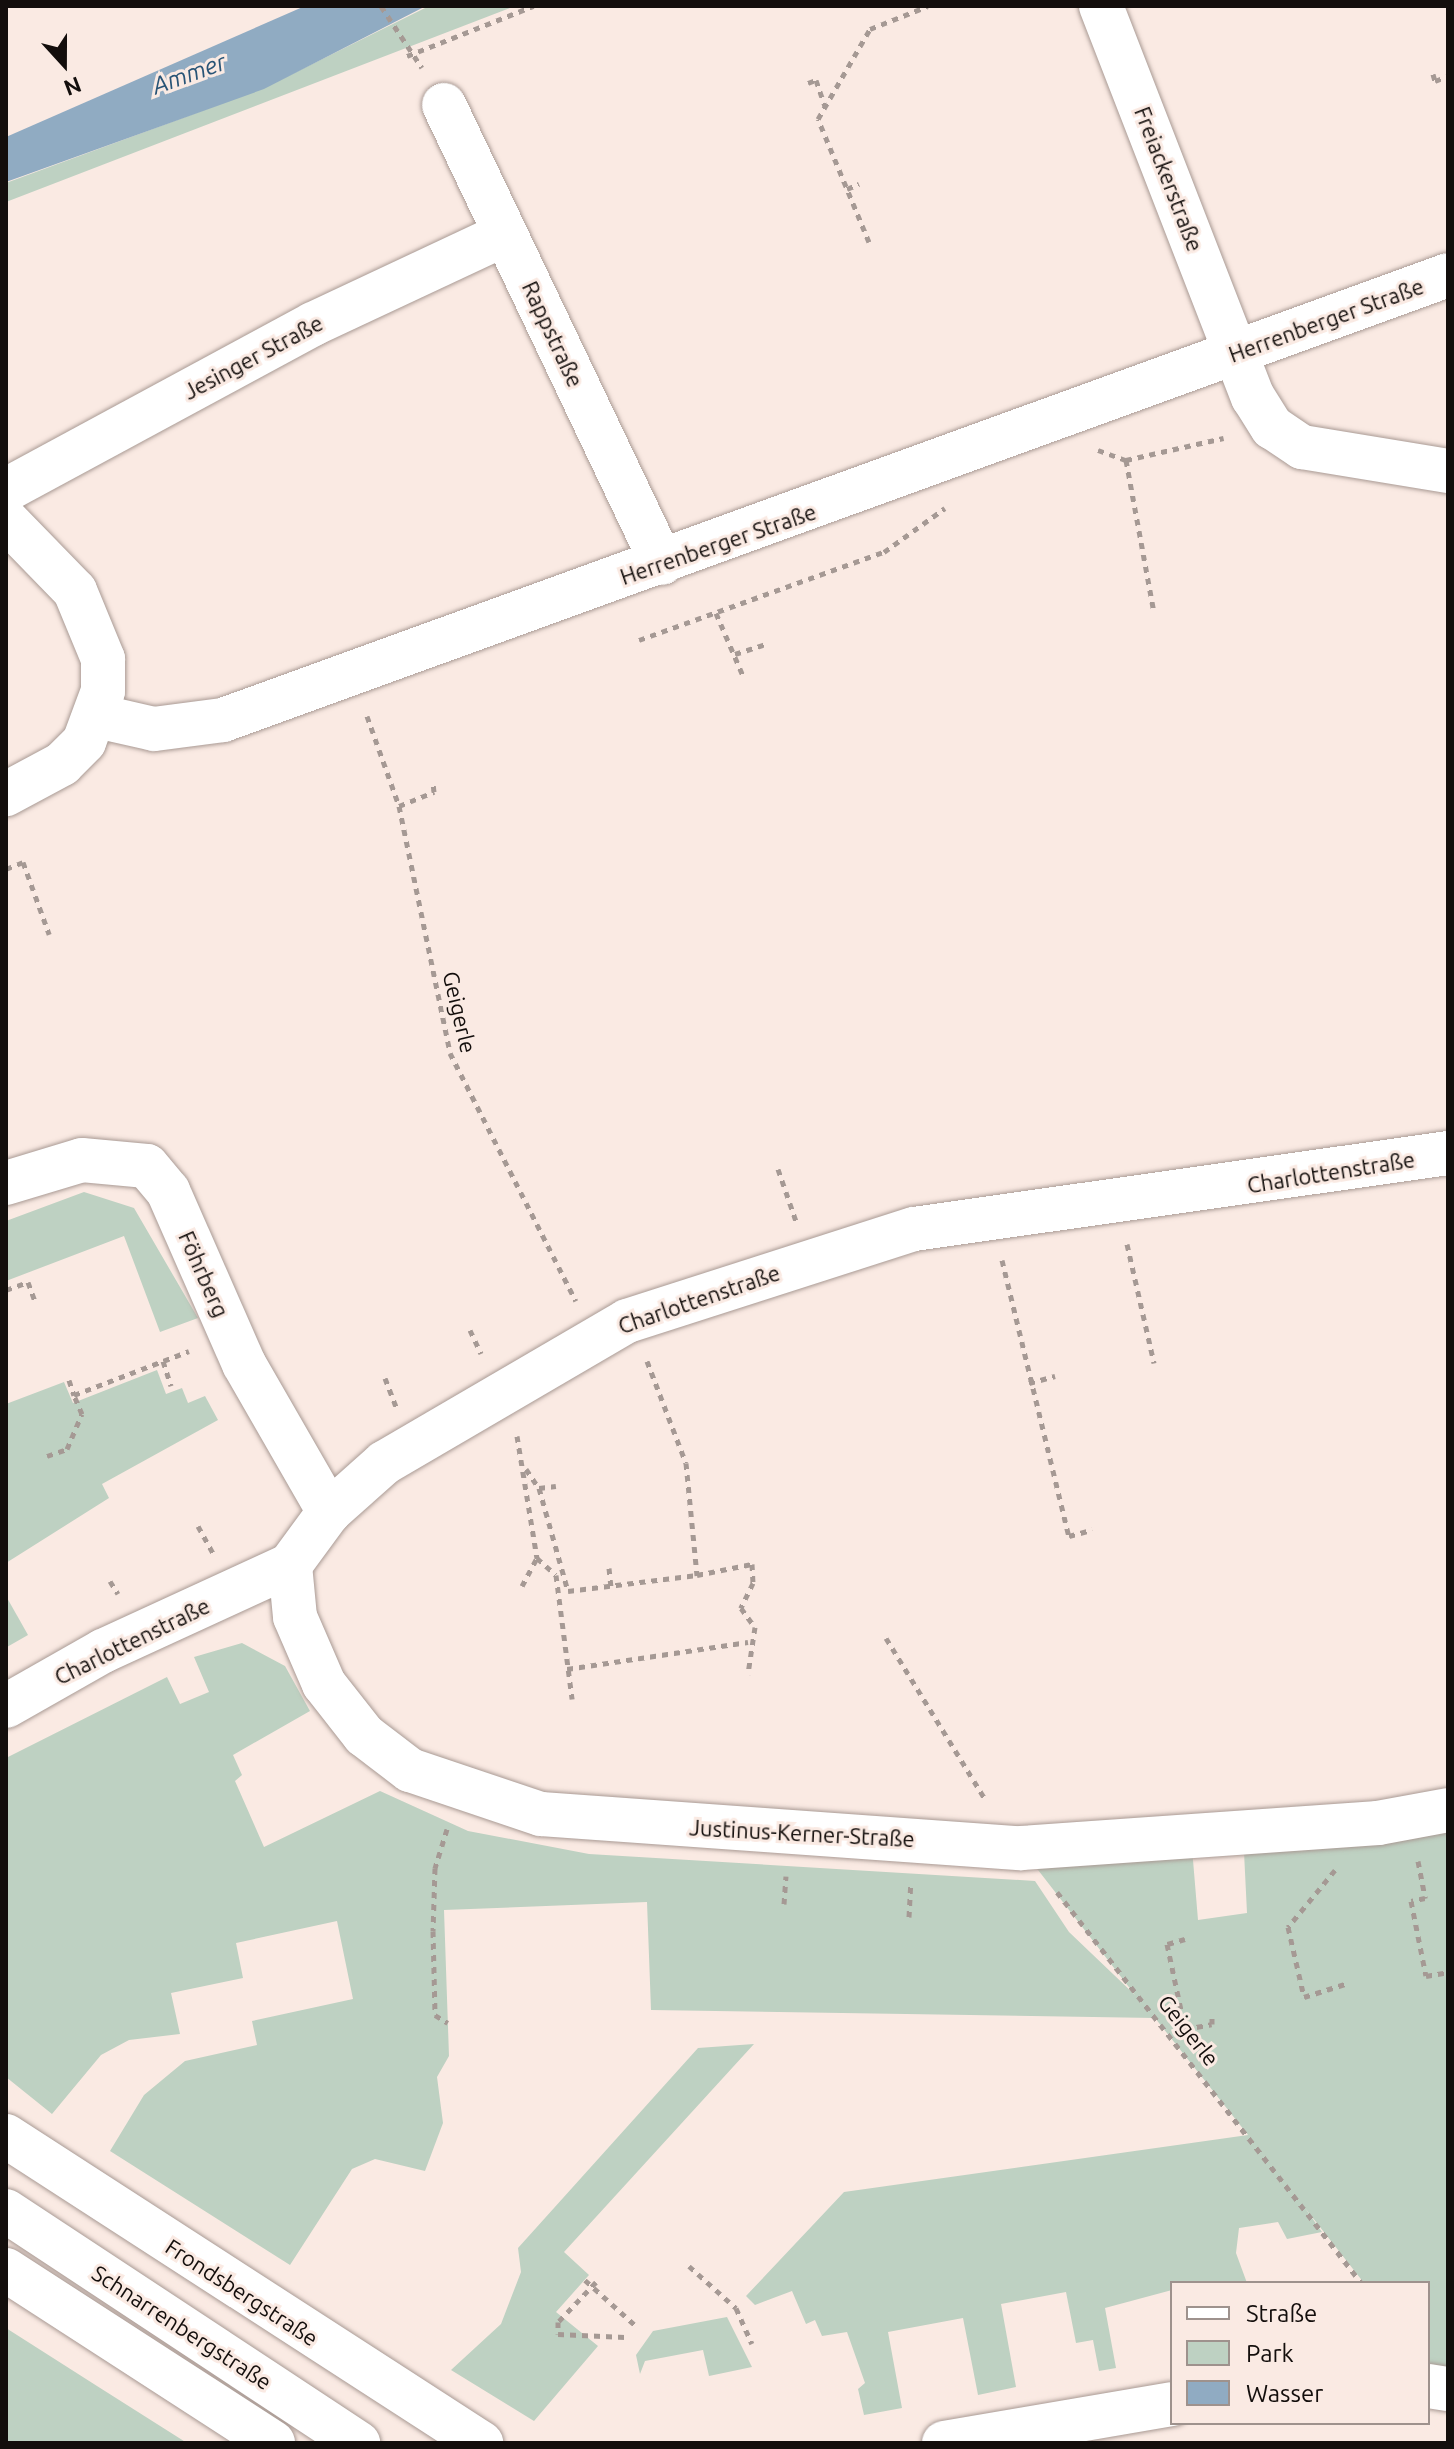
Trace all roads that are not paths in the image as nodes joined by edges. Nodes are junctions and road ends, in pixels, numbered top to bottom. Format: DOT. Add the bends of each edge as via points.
graph roads {
  1 [pos="1101,6"];
  2 [pos="436,90"];
  3 [pos="505,234"];
  4 [pos="1448,275"];
  5 [pos="1237,352"];
  6 [pos="1448,471"];
  7 [pos="6,490"];
  8 [pos="6,520"];
  9 [pos="662,563"];
  10 [pos="97,716"];
  11 [pos="6,794"];
  12 [pos="1448,1153"];
  13 [pos="6,1183"];
  14 [pos="329,1512"];
  15 [pos="290,1565"];
  16 [pos="6,1706"];
  17 [pos="1448,1810"];
  18 [pos="6,2136"];
  19 [pos="6,2211"];
  20 [pos="6,2270"];
  21 [pos="1170,2405"];
  22 [pos="1086,2431"];
  23 [pos="273,2443"];
  24 [pos="358,2443"];
  25 [pos="481,2443"];
  26 [pos="944,2443"];
  1 -- 5 [label="street, Freiackerstraße"];
  2 -- 3 [label="street, Rappstraße"];
  3 -- 7 [label="street, Jesinger Straße" via="313,324"];
  3 -- 9 [label="street, Rappstraße"];
  4 -- 5 [label="street, Herrenberger Straße"];
  5 -- 6 [label="street, Freiackerstraße" via="1272,427 1302,447"];
  5 -- 9 [label="street, Herrenberger Straße"];
  8 -- 10 [label="street" via="75,591 91,622 103,659"];
  9 -- 10 [label="street, Herrenberger Straße" via="223,720 154,729"];
  10 -- 11 [label="street" via="62,764"];
  12 -- 14 [label="street, Charlottenstraße" via="1209,1192 1116,1196 914,1229 810,1261 680,1310 611,1329 411,1446"];
  13 -- 14 [label="street, Föhrberg" via="82,1160 147,1166 168,1191 231,1335"];
  14 -- 15 [label="street, Charlottenstraße"];
  15 -- 16 [label="street, Charlottenstraße" via="103,1651"];
  15 -- 17 [label="street, Justinus-Kerner-Straße" via="295,1617 324,1684 375,1744 410,1770 541,1814 1021,1848 1378,1823"];
  18 -- 25 [label="street, Frondsbergstraße"];
  19 -- 24 [label="street, Schnarrenbergstraße"];
  20 -- 23 [label="street"];
  21 -- 22 [label="street"];
  22 -- 26 [label="street"];
}
